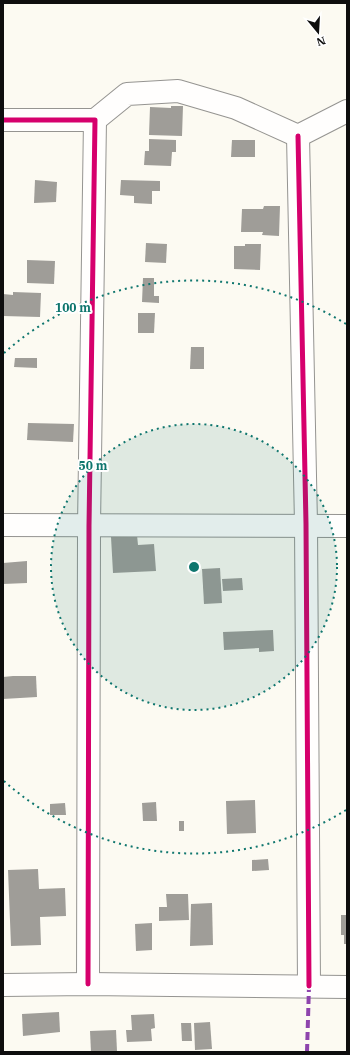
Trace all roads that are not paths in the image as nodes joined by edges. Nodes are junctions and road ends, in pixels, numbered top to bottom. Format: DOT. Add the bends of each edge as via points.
graph roads {
  1 [pos="347,111"];
  2 [pos="3,120"];
  3 [pos="95,120"];
  4 [pos="298,136"];
  5 [pos="306,524"];
  6 [pos="3,526"];
  7 [pos="89,526"];
  8 [pos="347,526"];
  9 [pos="88,984"];
  10 [pos="3,985"];
  11 [pos="309,986"];
  12 [pos="347,987"];
  1 -- 4 [label="street"];
  2 -- 3 [label="street"];
  3 -- 4 [label="street" via="127,94 178,92 236,108"];
  3 -- 7 [label="street"];
  4 -- 5 [label="street"];
  5 -- 7 [label="street"];
  5 -- 8 [label="street"];
  5 -- 11 [label="street"];
  6 -- 7 [label="street"];
  7 -- 9 [label="street"];
  9 -- 10 [label="street"];
  9 -- 11 [label="street"];
  11 -- 12 [label="street"];
}
